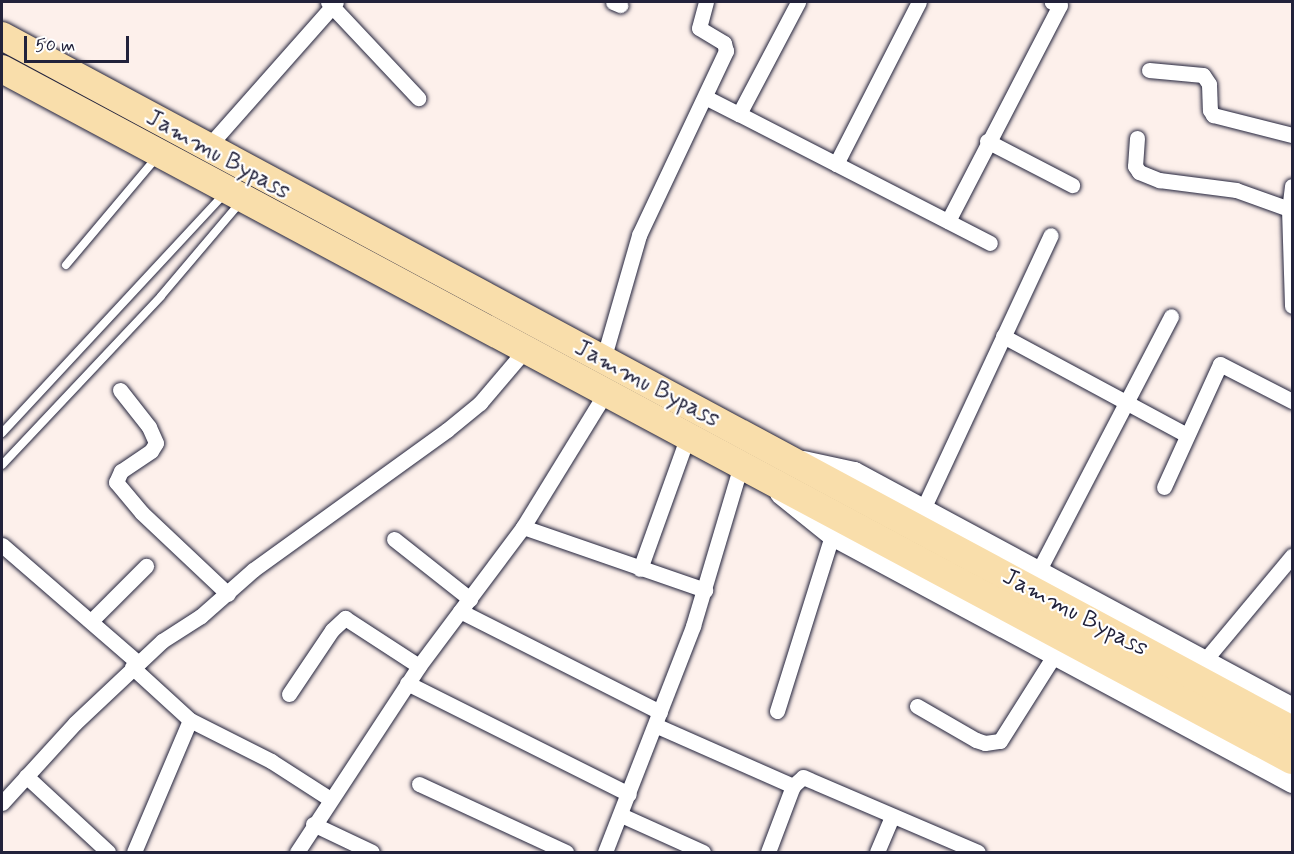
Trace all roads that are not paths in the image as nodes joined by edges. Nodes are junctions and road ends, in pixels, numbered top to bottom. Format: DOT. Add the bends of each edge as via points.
graph roads {
  1 [pos="706,2"];
  2 [pos="798,2"];
  3 [pos="919,2"];
  4 [pos="332,3"];
  5 [pos="1058,3"];
  6 [pos="2,36"];
  7 [pos="2,69"];
  8 [pos="1149,70"];
  9 [pos="705,96"];
  10 [pos="418,98"];
  11 [pos="739,114"];
  12 [pos="1293,135"];
  13 [pos="1137,138"];
  14 [pos="987,141"];
  15 [pos="206,149"];
  16 [pos="159,154"];
  17 [pos="836,164"];
  18 [pos="244,184"];
  19 [pos="1072,185"];
  20 [pos="1293,186"];
  21 [pos="1289,208"];
  22 [pos="948,221"];
  23 [pos="1051,235"];
  24 [pos="990,243"];
  25 [pos="66,265"];
  26 [pos="1293,306"];
  27 [pos="1171,316"];
  28 [pos="1003,336"];
  29 [pos="526,349"];
  30 [pos="603,360"];
  31 [pos="120,390"];
  32 [pos="606,392"];
  33 [pos="1293,401"];
  34 [pos="1128,403"];
  35 [pos="2,433"];
  36 [pos="1187,435"];
  37 [pos="688,436"];
  38 [pos="2,465"];
  39 [pos="741,465"];
  40 [pos="778,469"];
  41 [pos="1164,487"];
  42 [pos="923,509"];
  43 [pos="523,527"];
  44 [pos="832,535"];
  45 [pos="394,539"];
  46 [pos="2,545"];
  47 [pos="1293,556"];
  48 [pos="146,566"];
  49 [pos="640,569"];
  50 [pos="1039,570"];
  51 [pos="705,590"];
  52 [pos="228,594"];
  53 [pos="465,605"];
  54 [pos="91,621"];
  55 [pos="1055,654"];
  56 [pos="1205,660"];
  57 [pos="135,665"];
  58 [pos="419,666"];
  59 [pos="407,683"];
  60 [pos="289,694"];
  61 [pos="917,706"];
  62 [pos="1293,708"];
  63 [pos="777,711"];
  64 [pos="658,719"];
  65 [pos="190,720"];
  66 [pos="1293,730"];
  67 [pos="1293,760"];
  68 [pos="26,776"];
  69 [pos="1293,782"];
  70 [pos="419,784"];
  71 [pos="794,786"];
  72 [pos="629,794"];
  73 [pos="330,799"];
  74 [pos="2,803"];
  75 [pos="621,815"];
  76 [pos="892,818"];
  77 [pos="313,824"];
  78 [pos="108,852"];
  79 [pos="134,852"];
  80 [pos="297,852"];
  81 [pos="372,852"];
  82 [pos="566,852"];
  83 [pos="605,852"];
  84 [pos="703,852"];
  85 [pos="768,852"];
  86 [pos="877,852"];
  87 [pos="978,852"];
  1 -- 9 [label="street" via="699,28 726,48"];
  2 -- 11 [label="street"];
  3 -- 17 [label="street"];
  4 -- 10 [label="street"];
  4 -- 15 [label="street"];
  5 -- 14 [label="street"];
  6 -- 15 [label="highway, Jammu Bypass"];
  7 -- 16 [label="highway, Jammu Bypass"];
  8 -- 12 [label="street" via="1203,75 1209,84 1209,110 1213,115"];
  9 -- 11 [label="street"];
  9 -- 30 [label="street" via="631,255"];
  11 -- 17 [label="street"];
  13 -- 21 [label="street" via="1135,166 1139,172 1160,180 1236,190"];
  14 -- 19 [label="street"];
  14 -- 22 [label="street"];
  15 -- 18 [label="highway, Jammu Bypass"];
  16 -- 18 [label="highway, Jammu Bypass"];
  16 -- 25 [label="lane"];
  17 -- 22 [label="street"];
  18 -- 29 [label="highway, Jammu Bypass"];
  18 -- 30 [label="highway, Jammu Bypass"];
  18 -- 35 [label="lane"];
  18 -- 38 [label="lane" via="161,296"];
  20 -- 21 [label="street"];
  21 -- 26 [label="street"];
  22 -- 24 [label="street"];
  23 -- 28 [label="street"];
  27 -- 34 [label="street"];
  28 -- 34 [label="street"];
  28 -- 42 [label="street"];
  29 -- 32 [label="highway, Jammu Bypass"];
  29 -- 52 [label="street" via="480,403 253,570"];
  30 -- 40 [label="highway, Jammu Bypass"];
  31 -- 52 [label="street" via="149,427 156,443 151,451 121,471 116,482 142,513"];
  32 -- 37 [label="highway, Jammu Bypass"];
  32 -- 43 [label="street"];
  33 -- 36 [label="street" via="1220,364"];
  34 -- 36 [label="street"];
  34 -- 50 [label="street"];
  36 -- 41 [label="street"];
  37 -- 39 [label="highway, Jammu Bypass"];
  37 -- 49 [label="street"];
  39 -- 40 [label="highway, Jammu Bypass"];
  39 -- 51 [label="street"];
  40 -- 42 [label="street" via="854,472"];
  40 -- 44 [label="street" via="788,503"];
  40 -- 66 [label="highway, Jammu Bypass"];
  40 -- 67 [label="highway, Jammu Bypass"];
  42 -- 50 [label="street"];
  43 -- 49 [label="street"];
  43 -- 53 [label="street"];
  44 -- 55 [label="street"];
  44 -- 63 [label="street"];
  45 -- 53 [label="street"];
  46 -- 54 [label="street"];
  47 -- 56 [label="street"];
  48 -- 54 [label="street"];
  49 -- 51 [label="street"];
  50 -- 56 [label="street"];
  51 -- 64 [label="street"];
  52 -- 57 [label="street"];
  53 -- 58 [label="street"];
  53 -- 64 [label="street"];
  54 -- 57 [label="street"];
  55 -- 61 [label="street" via="1006,734 993,743 976,740"];
  55 -- 69 [label="street"];
  56 -- 62 [label="street"];
  57 -- 65 [label="street"];
  57 -- 68 [label="street"];
  58 -- 59 [label="street"];
  58 -- 60 [label="street" via="345,618 332,630"];
  59 -- 72 [label="street"];
  59 -- 73 [label="street"];
  64 -- 71 [label="street"];
  64 -- 72 [label="street"];
  65 -- 73 [label="street" via="271,761"];
  65 -- 79 [label="street"];
  68 -- 74 [label="street"];
  68 -- 78 [label="street"];
  70 -- 82 [label="street"];
  71 -- 76 [label="street" via="798,780 809,778"];
  71 -- 85 [label="street"];
  72 -- 75 [label="street"];
  73 -- 77 [label="street"];
  75 -- 83 [label="street"];
  75 -- 84 [label="street"];
  76 -- 86 [label="street"];
  76 -- 87 [label="street"];
  77 -- 80 [label="street"];
  77 -- 81 [label="street"];
}
